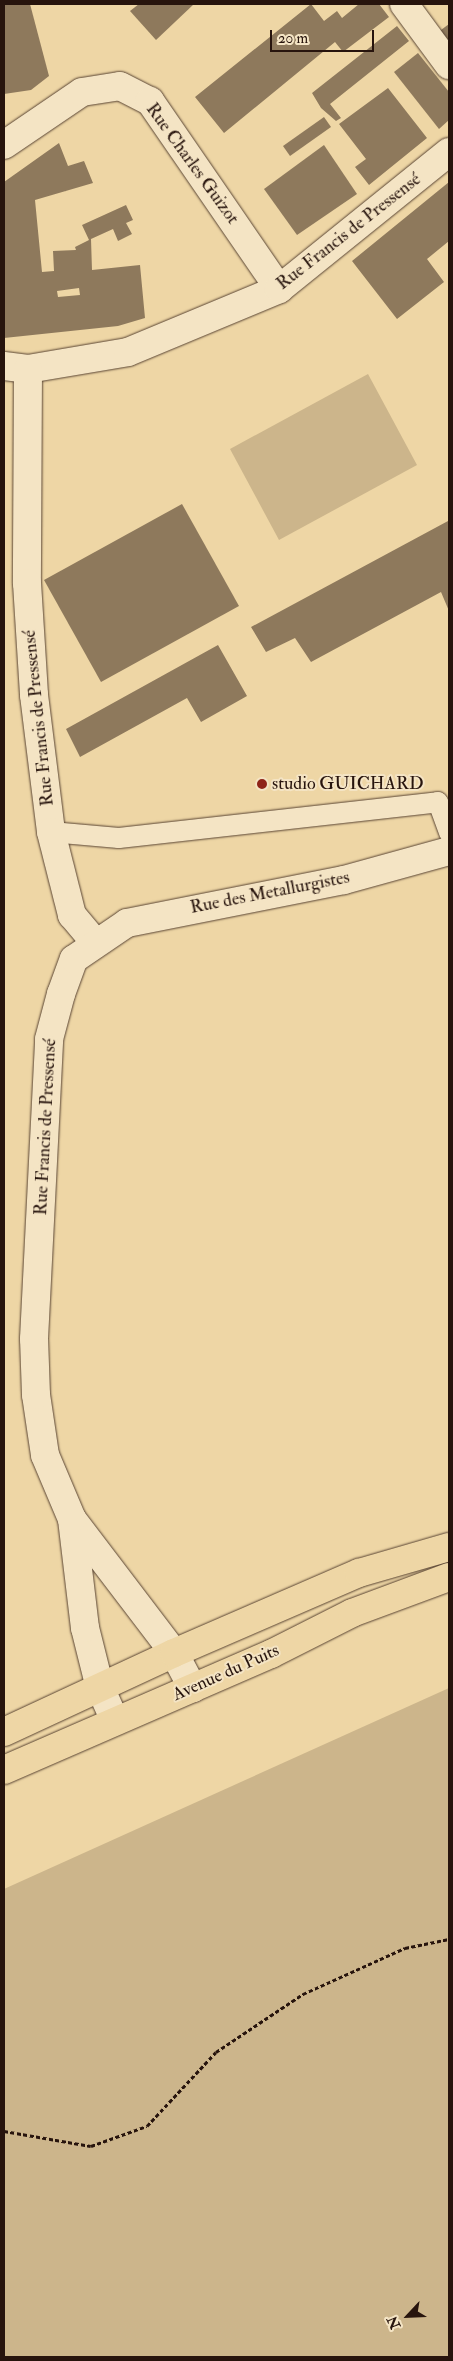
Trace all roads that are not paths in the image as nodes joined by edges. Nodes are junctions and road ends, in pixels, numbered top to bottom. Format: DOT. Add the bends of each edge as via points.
graph roads {
  1 [pos="404,4"];
  2 [pos="449,65"];
  3 [pos="4,145"];
  4 [pos="449,152"];
  5 [pos="279,289"];
  6 [pos="16,368"];
  7 [pos="51,832"];
  8 [pos="449,833"];
  9 [pos="449,851"];
  10 [pos="95,942"];
  11 [pos="72,1519"];
  12 [pos="449,1547"];
  13 [pos="449,1577"];
  14 [pos="174,1653"];
  15 [pos="100,1688"];
  16 [pos="193,1688"];
  17 [pos="114,1721"];
  18 [pos="4,1732"];
  19 [pos="4,1770"];
  1 -- 2 [label="street"];
  3 -- 5 [label="street, Rue Charles Guizot" via="82,92 120,86 150,101"];
  4 -- 5 [label="street, Rue Francis de Pressensé"];
  5 -- 6 [label="street, Rue Francis de Pressensé" via="128,352"];
  6 -- 7 [label="street, Rue Francis de Pressensé" via="34,695"];
  7 -- 8 [label="lane" via="119,838 438,802"];
  7 -- 10 [label="street, Rue Francis de Pressensé" via="72,915"];
  9 -- 10 [label="street, Rue des Metallurgistes" via="344,880 127,922"];
  10 -- 11 [label="street, Rue Francis de Pressensé" via="74,958 60,994 49,1039 34,1339 36,1394 45,1455"];
  11 -- 14 [label="street"];
  11 -- 15 [label="street" via="85,1628"];
  12 -- 14 [label="main road" via="359,1573"];
  13 -- 16 [label="main road, Avenue du Puits" via="352,1613"];
  14 -- 15 [label="main road"];
  14 -- 16 [label="street"];
  15 -- 17 [label="street"];
  15 -- 18 [label="main road"];
  16 -- 17 [label="main road, Avenue du Puits"];
  17 -- 19 [label="main road, Avenue du Puits"];
}
